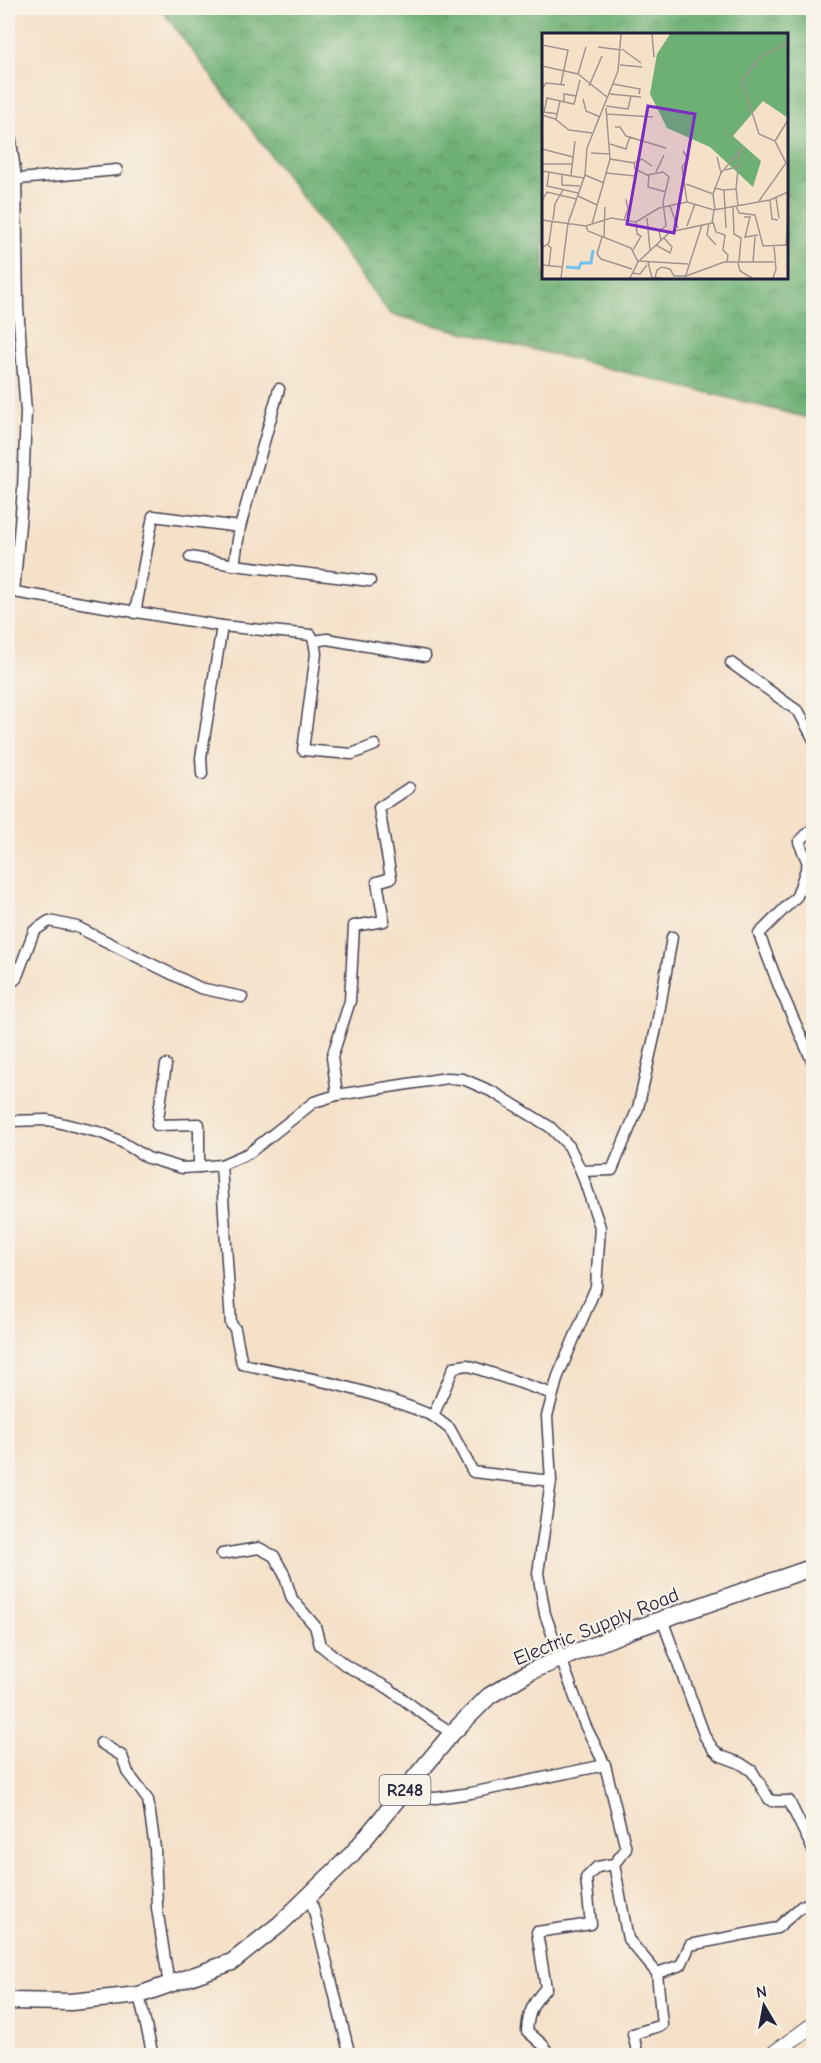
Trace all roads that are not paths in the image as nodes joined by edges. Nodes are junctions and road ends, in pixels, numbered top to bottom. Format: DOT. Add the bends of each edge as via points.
graph roads {
  1 [pos="8,120"];
  2 [pos="117,170"];
  3 [pos="12,179"];
  4 [pos="279,389"];
  5 [pos="240,527"];
  6 [pos="190,557"];
  7 [pos="234,565"];
  8 [pos="370,581"];
  9 [pos="11,592"];
  10 [pos="135,613"];
  11 [pos="222,626"];
  12 [pos="314,641"];
  13 [pos="425,656"];
  14 [pos="731,663"];
  15 [pos="813,740"];
  16 [pos="375,745"];
  17 [pos="202,774"];
  18 [pos="409,788"];
  19 [pos="813,827"];
  20 [pos="672,937"];
  21 [pos="8,983"];
  22 [pos="242,997"];
  23 [pos="166,1065"];
  24 [pos="813,1065"];
  25 [pos="337,1095"];
  26 [pos="8,1121"];
  27 [pos="221,1165"];
  28 [pos="200,1167"];
  29 [pos="581,1171"];
  30 [pos="553,1394"];
  31 [pos="433,1416"];
  32 [pos="551,1480"];
  33 [pos="222,1554"];
  34 [pos="813,1567"];
  35 [pos="662,1619"];
  36 [pos="560,1660"];
  37 [pos="452,1732"];
  38 [pos="101,1743"];
  39 [pos="605,1766"];
  40 [pos="400,1796"];
  41 [pos="813,1852"];
  42 [pos="614,1864"];
  43 [pos="310,1894"];
  44 [pos="813,1901"];
  45 [pos="657,1973"];
  46 [pos="169,1985"];
  47 [pos="139,1995"];
  48 [pos="8,2001"];
  49 [pos="813,2024"];
  50 [pos="153,2055"];
  51 [pos="350,2055"];
  52 [pos="550,2055"];
  53 [pos="638,2055"];
  54 [pos="770,2055"];
  1 -- 3 [label="street"];
  2 -- 3 [label="street"];
  3 -- 9 [label="street" via="26,412 23,490"];
  4 -- 5 [label="street"];
  5 -- 7 [label="street"];
  5 -- 10 [label="street" via="153,516"];
  6 -- 7 [label="street"];
  7 -- 8 [label="street"];
  9 -- 10 [label="street"];
  10 -- 11 [label="street"];
  11 -- 12 [label="street" via="311,635"];
  11 -- 17 [label="street" via="201,758"];
  12 -- 13 [label="street" via="327,639"];
  12 -- 16 [label="street" via="316,654 303,750 352,754"];
  14 -- 15 [label="street" via="799,712"];
  18 -- 25 [label="street" via="379,808 391,878 377,882 384,921 354,926 350,1001 332,1058"];
  19 -- 24 [label="street" via="799,842 808,863 797,896 759,934"];
  20 -- 29 [label="street" via="638,1108 612,1170"];
  21 -- 22 [label="street" via="16,979 34,931 49,921 77,927 200,988"];
  23 -- 28 [label="street" via="157,1125 199,1124"];
  25 -- 27 [label="street" via="314,1102 249,1153"];
  25 -- 29 [label="street" via="447,1078 463,1079 493,1092 550,1127 569,1146"];
  26 -- 28 [label="street" via="48,1120 102,1133 148,1158 182,1168"];
  27 -- 28 [label="street"];
  27 -- 31 [label="street" via="231,1324 242,1364 324,1380"];
  29 -- 30 [label="street" via="600,1227 596,1287"];
  30 -- 31 [label="street" via="460,1365 454,1367"];
  30 -- 32 [label="street" via="547,1416"];
  31 -- 32 [label="street" via="450,1429 473,1473"];
  32 -- 36 [label="street" via="538,1573 544,1614"];
  33 -- 37 [label="street" via="260,1548 274,1556 292,1599 315,1626 320,1644 345,1665 388,1688"];
  34 -- 35 [label="main road, Electric Supply Road / R248"];
  35 -- 36 [label="main road, Electric Supply Road / R248"];
  35 -- 41 [label="street" via="705,1737 721,1756 752,1771 769,1799 789,1801"];
  36 -- 37 [label="main road, Electric Supply Road / R248" via="531,1671 489,1696"];
  36 -- 39 [label="street"];
  37 -- 40 [label="main road, Electric Supply Road / R248"];
  38 -- 46 [label="street" via="122,1756 128,1773 148,1800 157,1908"];
  39 -- 40 [label="street" via="459,1795"];
  39 -- 42 [label="street" via="626,1849"];
  40 -- 43 [label="main road, Electric Supply Road / R248" via="352,1854"];
  42 -- 45 [label="street" via="628,1939"];
  42 -- 52 [label="street" via="597,1867 586,1878 591,1924 537,1932 546,1988 528,2015 527,2031"];
  43 -- 46 [label="main road, Electric Supply Road / R248" via="232,1962"];
  43 -- 51 [label="street"];
  44 -- 45 [label="street" via="777,1928 690,1945 681,1965"];
  45 -- 53 [label="street" via="662,2025 633,2034"];
  46 -- 47 [label="main road, Electric Supply Road / R248"];
  47 -- 48 [label="main road, Electric Supply Road / R248" via="71,2002"];
  47 -- 50 [label="street"];
  49 -- 54 [label="main road"];
}
